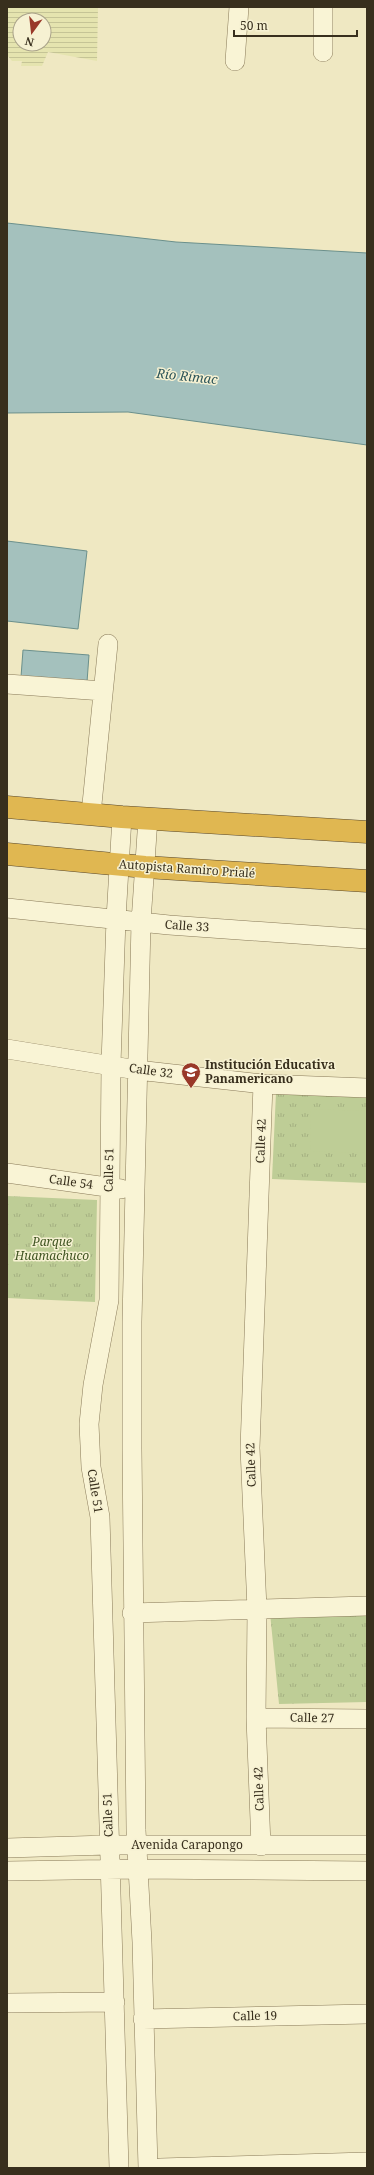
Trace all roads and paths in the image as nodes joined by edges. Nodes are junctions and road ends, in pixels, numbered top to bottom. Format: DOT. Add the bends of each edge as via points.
graph roads {
  1 [pos="239,7"];
  2 [pos="323,7"];
  3 [pos="323,52"];
  4 [pos="235,61"];
  5 [pos="108,644"];
  6 [pos="7,684"];
  7 [pos="103,691"];
  8 [pos="7,807"];
  9 [pos="91,814"];
  10 [pos="122,817"];
  11 [pos="148,818"];
  12 [pos="367,832"];
  13 [pos="7,854"];
  14 [pos="119,864"];
  15 [pos="145,867"];
  16 [pos="367,881"];
  17 [pos="7,908"];
  18 [pos="116,919"];
  19 [pos="141,922"];
  20 [pos="367,938"];
  21 [pos="7,1049"];
  22 [pos="110,1064"];
  23 [pos="137,1070"];
  24 [pos="263,1084"];
  25 [pos="367,1088"];
  26 [pos="7,1173"];
  27 [pos="109,1187"];
  28 [pos="135,1190"];
  29 [pos="367,1606"];
  30 [pos="257,1609"];
  31 [pos="132,1613"];
  32 [pos="256,1718"];
  33 [pos="367,1719"];
  34 [pos="108,1845"];
  35 [pos="136,1845"];
  36 [pos="367,1845"];
  37 [pos="261,1846"];
  38 [pos="7,1848"];
  39 [pos="109,1869"];
  40 [pos="138,1869"];
  41 [pos="7,1871"];
  42 [pos="367,1871"];
  43 [pos="7,2002"];
  44 [pos="115,2002"];
  45 [pos="367,2014"];
  46 [pos="143,2019"];
  47 [pos="367,2162"];
  48 [pos="119,2168"];
  49 [pos="148,2168"];
  50 [pos="160,2168"];
  1 -- 4 [label="street"];
  2 -- 3 [label="street"];
  5 -- 7 [label="street"];
  6 -- 7 [label="street"];
  7 -- 9 [label="street"];
  8 -- 9 [label="highway"];
  9 -- 10 [label="highway"];
  10 -- 11 [label="highway"];
  10 -- 14 [label="street, Calle 51"];
  11 -- 12 [label="highway"];
  11 -- 15 [label="street"];
  13 -- 14 [label="highway, Autopista Ramiro Prialé"];
  14 -- 15 [label="highway, Autopista Ramiro Prialé"];
  14 -- 18 [label="street, Calle 51"];
  15 -- 16 [label="highway, Autopista Ramiro Prialé"];
  15 -- 19 [label="street"];
  17 -- 18 [label="street, Calle 33"];
  18 -- 19 [label="street, Calle 33"];
  18 -- 22 [label="street, Calle 51"];
  19 -- 20 [label="street, Calle 33"];
  19 -- 23 [label="street"];
  21 -- 22 [label="street, Calle 32"];
  22 -- 23 [label="street, Calle 32"];
  22 -- 27 [label="street, Calle 51"];
  23 -- 24 [label="street, Calle 32"];
  23 -- 28 [label="street"];
  24 -- 25 [label="street, Calle 32"];
  24 -- 30 [label="street, Calle 42" via="250,1448"];
  26 -- 27 [label="street, Calle 54"];
  27 -- 28 [label="street, Calle 54"];
  27 -- 34 [label="street, Calle 51" via="109,1300 93,1385 89,1424 91,1467 100,1517"];
  28 -- 31 [label="street" via="132,1322"];
  29 -- 30 [label="street"];
  30 -- 31 [label="street"];
  30 -- 32 [label="street, Calle 42"];
  31 -- 35 [label="street"];
  32 -- 33 [label="street, Calle 27"];
  32 -- 37 [label="street, Calle 42"];
  34 -- 35 [label="street, Avenida Carapongo"];
  34 -- 38 [label="street, Avenida Carapongo"];
  34 -- 39 [label="street, Calle 51"];
  35 -- 37 [label="street, Avenida Carapongo"];
  35 -- 40 [label="street"];
  36 -- 37 [label="street, Avenida Carapongo"];
  39 -- 40 [label="street, Avenida Carapongo"];
  39 -- 41 [label="street, Avenida Carapongo"];
  39 -- 44 [label="street, Calle 51"];
  40 -- 42 [label="street, Avenida Carapongo"];
  40 -- 46 [label="street"];
  43 -- 44 [label="street"];
  44 -- 48 [label="street, Calle 51"];
  45 -- 46 [label="street, Calle 19"];
  46 -- 49 [label="street"];
  47 -- 50 [label="street"];
}
